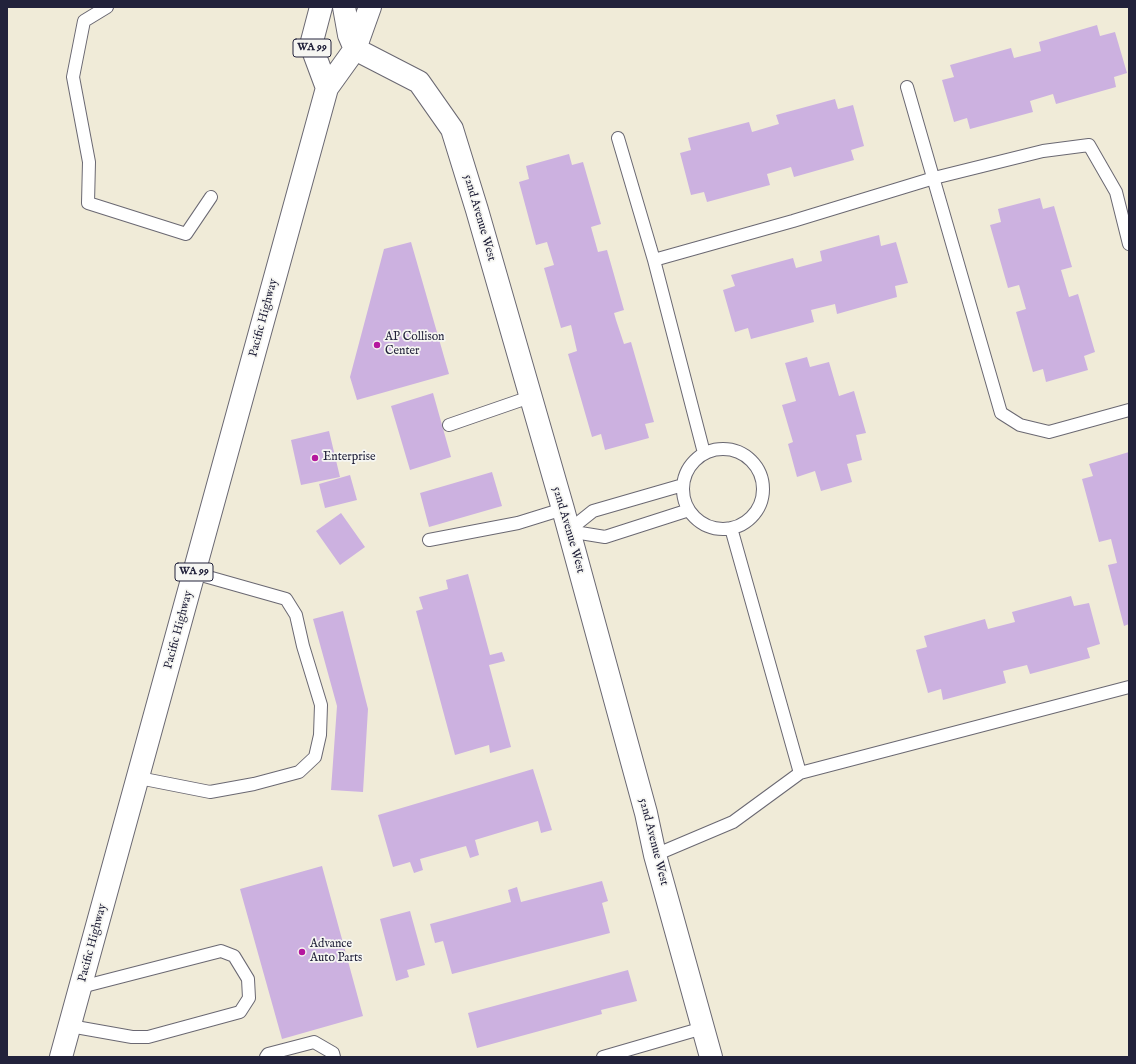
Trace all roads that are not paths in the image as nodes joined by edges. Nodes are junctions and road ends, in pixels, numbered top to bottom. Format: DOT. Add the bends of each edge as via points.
graph roads {
  1 [pos="107,7"];
  2 [pos="321,7"];
  3 [pos="344,7"];
  4 [pos="370,7"];
  5 [pos="355,49"];
  6 [pos="907,87"];
  7 [pos="327,88"];
  8 [pos="618,138"];
  9 [pos="934,178"];
  10 [pos="211,197"];
  11 [pos="1129,244"];
  12 [pos="654,260"];
  13 [pos="530,396"];
  14 [pos="1129,410"];
  15 [pos="449,424"];
  16 [pos="704,454"];
  17 [pos="683,485"];
  18 [pos="562,509"];
  19 [pos="689,510"];
  20 [pos="731,528"];
  21 [pos="568,531"];
  22 [pos="429,540"];
  23 [pos="194,573"];
  24 [pos="1129,687"];
  25 [pos="800,773"];
  26 [pos="139,778"];
  27 [pos="655,855"];
  28 [pos="81,987"];
  29 [pos="70,1026"];
  30 [pos="702,1028"];
  31 [pos="61,1057"];
  32 [pos="266,1057"];
  33 [pos="334,1057"];
  34 [pos="603,1057"];
  35 [pos="711,1057"];
  1 -- 10 [label="lane" via="84,21 73,77 89,162 88,203 186,234"];
  2 -- 7 [label="main road, WA 99" via="311,45"];
  3 -- 5 [label="main road" via="349,35"];
  4 -- 5 [label="main road, Pacific Highway / WA 99"];
  5 -- 7 [label="main road, Pacific Highway / WA 99"];
  5 -- 13 [label="main road, 52nd Avenue West" via="419,82 452,129"];
  6 -- 9 [label="lane"];
  7 -- 23 [label="main road, Pacific Highway / WA 99"];
  8 -- 12 [label="lane"];
  9 -- 11 [label="lane" via="1043,151 1089,145 1116,192"];
  9 -- 12 [label="lane"];
  9 -- 14 [label="lane" via="1001,413 1020,425 1048,432"];
  12 -- 16 [label="lane"];
  13 -- 15 [label="lane"];
  13 -- 18 [label="main road, 52nd Avenue West"];
  16 -- 17 [label="lane" via="694,461"];
  16 -- 20 [label="lane" via="717,449 730,449 742,453 753,461 760,472 763,485 762,499 757,510 748,520"];
  17 -- 19 [label="lane" via="684,498"];
  17 -- 21 [label="lane" via="593,511"];
  18 -- 21 [label="main road, 52nd Avenue West"];
  18 -- 22 [label="lane" via="518,522"];
  19 -- 20 [label="lane" via="698,520 710,526"];
  19 -- 21 [label="lane" via="605,537"];
  20 -- 25 [label="lane"];
  21 -- 27 [label="main road, 52nd Avenue West" via="644,805"];
  23 -- 26 [label="main road, Pacific Highway / WA 99"];
  23 -- 26 [label="lane" via="286,599 296,615 321,705 320,735 315,757 299,772 210,792"];
  24 -- 25 [label="lane"];
  25 -- 27 [label="lane" via="733,822"];
  26 -- 28 [label="main road, Pacific Highway / WA 99"];
  27 -- 30 [label="main road, 52nd Avenue West"];
  28 -- 29 [label="main road, Pacific Highway / WA 99"];
  28 -- 29 [label="lane" via="221,951 234,956 245,973 248,979 249,998 240,1012 148,1037 132,1037"];
  29 -- 31 [label="main road, Pacific Highway / WA 99"];
  30 -- 34 [label="lane"];
  30 -- 35 [label="main road, 52nd Avenue West"];
  32 -- 33 [label="lane" via="268,1054 314,1042 333,1053"];
}
